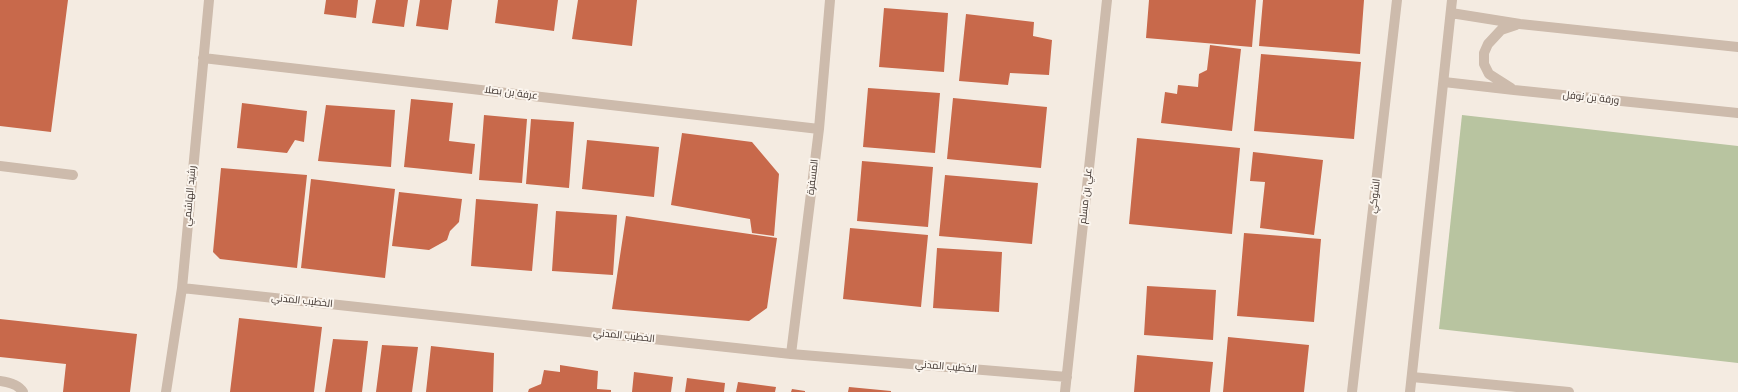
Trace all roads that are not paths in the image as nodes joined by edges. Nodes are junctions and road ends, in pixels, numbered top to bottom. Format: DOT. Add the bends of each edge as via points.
graph roads {
  1 [pos="209,0"];
  2 [pos="830,0"];
  3 [pos="1107,0"];
  4 [pos="1397,0"];
  5 [pos="1452,0"];
  6 [pos="1451,13"];
  7 [pos="1520,24"];
  8 [pos="1738,47"];
  9 [pos="203,58"];
  10 [pos="1444,82"];
  11 [pos="1514,90"];
  12 [pos="1738,113"];
  13 [pos="819,129"];
  14 [pos="0,166"];
  15 [pos="73,175"];
  16 [pos="182,288"];
  17 [pos="792,354"];
  18 [pos="1067,377"];
  19 [pos="1412,377"];
  20 [pos="0,381"];
  21 [pos="24,392"];
  22 [pos="166,392"];
  23 [pos="1065,392"];
  24 [pos="1352,392"];
  25 [pos="1410,392"];
  26 [pos="1569,392"];
  1 -- 9 [label="street, رشيد الهاشمي"];
  2 -- 13 [label="street, المسفرة"];
  3 -- 18 [label="street, علي بن مسلم"];
  4 -- 24 [label="street, الشوكي"];
  5 -- 6 [label="street"];
  6 -- 7 [label="street"];
  6 -- 10 [label="street"];
  7 -- 8 [label="street"];
  7 -- 11 [label="street" via="1501,30 1488,44 1484,53 1484,64 1489,74"];
  9 -- 13 [label="street, عرفة بن بصلا"];
  9 -- 16 [label="street, رشيد الهاشمي"];
  10 -- 11 [label="street, ورقة بن نوفل"];
  10 -- 19 [label="street"];
  11 -- 12 [label="street, ورقة بن نوفل"];
  13 -- 17 [label="street, المسفرة"];
  14 -- 15 [label="street"];
  16 -- 17 [label="street, الخطيب المدني"];
  16 -- 22 [label="street, رشيد الهاشمي"];
  17 -- 18 [label="street, الخطيب المدني"];
  18 -- 23 [label="street, علي بن مسلم"];
  19 -- 25 [label="street"];
  19 -- 26 [label="street"];
  20 -- 21 [label="street" via="10,382"];
}
